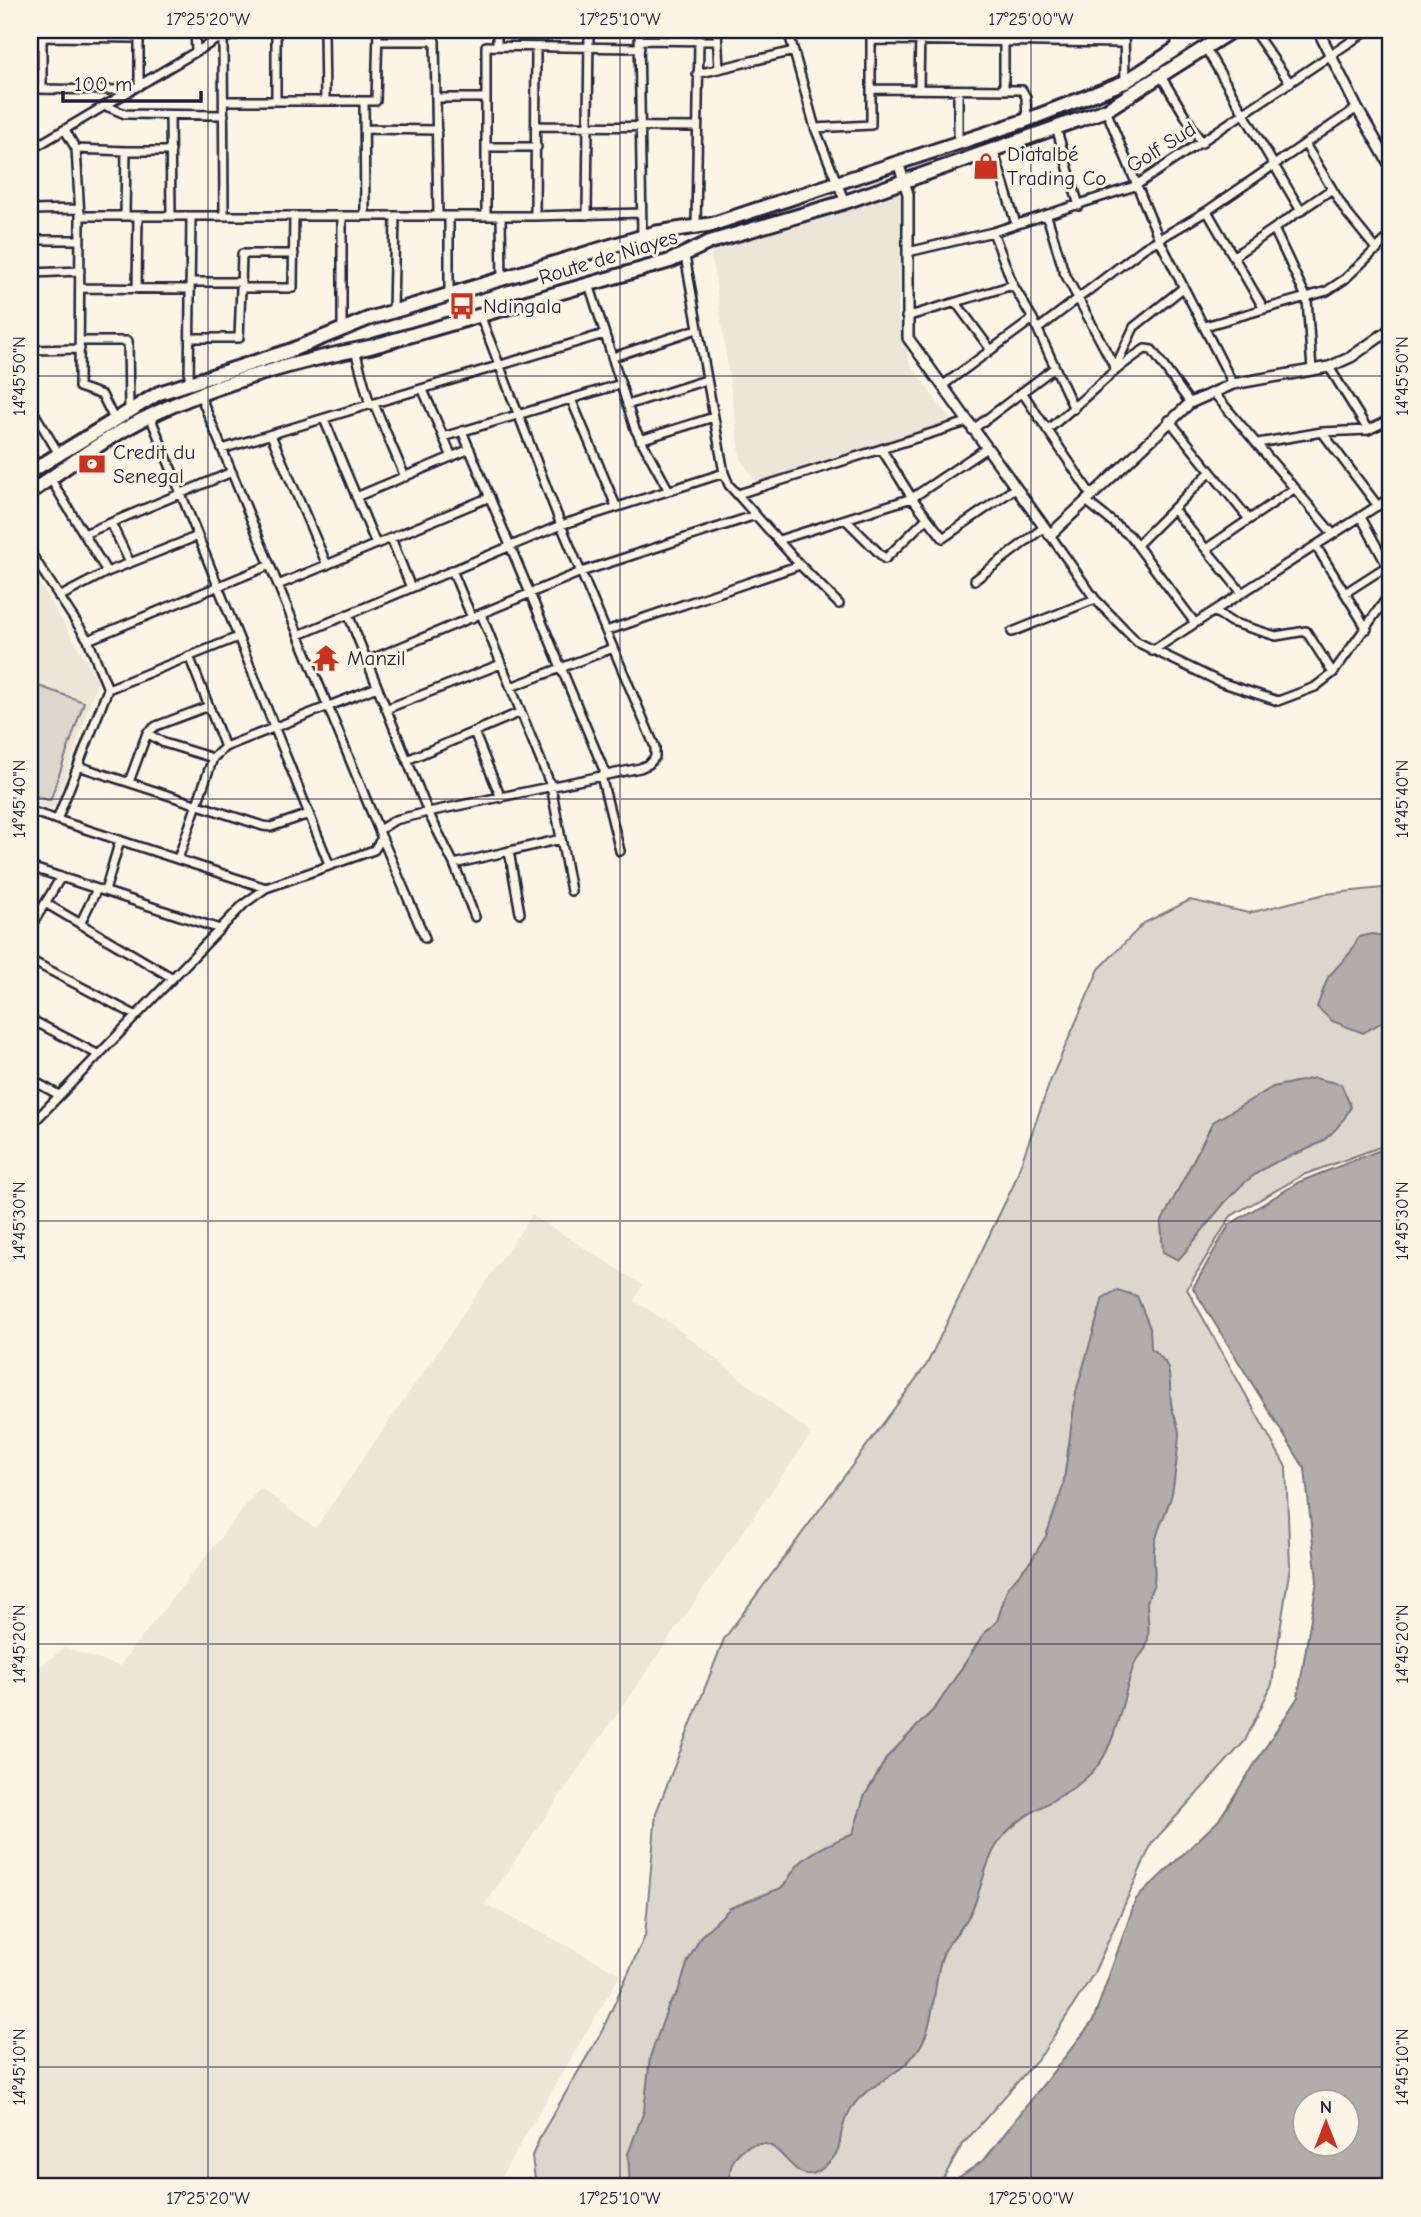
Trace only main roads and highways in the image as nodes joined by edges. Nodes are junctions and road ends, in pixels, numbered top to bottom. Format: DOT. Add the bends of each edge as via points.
graph roads {
  1 [pos="1205,30"];
  2 [pos="1233,30"];
  3 [pos="30,472"];
  4 [pos="30,493"];
  1 -- 3 [label="main road, Route de Niayes" via="1125,82 958,144 766,208 642,237 393,311 159,393"];
  2 -- 4 [label="main road, Route de Niayes" via="1106,110 845,202 710,242 685,256 200,395 150,416"];
}
